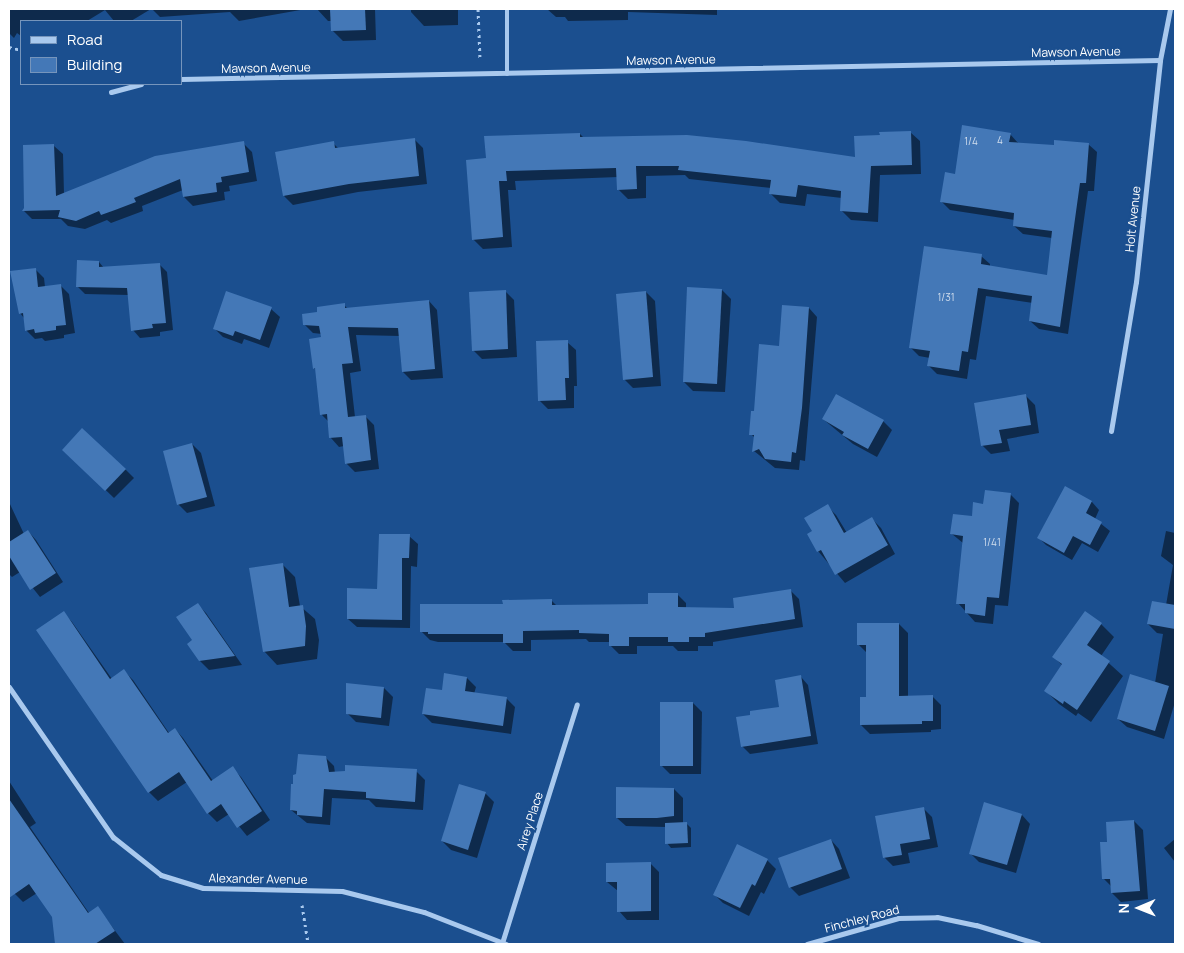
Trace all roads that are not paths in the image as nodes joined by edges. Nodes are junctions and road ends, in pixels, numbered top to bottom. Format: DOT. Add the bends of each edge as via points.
graph roads {
  1 [pos="507,9"];
  2 [pos="1170,9"];
  3 [pos="1160,60"];
  4 [pos="507,74"];
  5 [pos="182,79"];
  6 [pos="137,85"];
  7 [pos="111,92"];
  8 [pos="1111,431"];
  9 [pos="9,687"];
  10 [pos="577,704"];
  11 [pos="504,944"];
  12 [pos="807,944"];
  13 [pos="1038,944"];
  1 -- 4 [label="lane"];
  2 -- 3 [label="street, Holt Avenue"];
  3 -- 4 [label="street, Mawson Avenue"];
  3 -- 8 [label="street, Holt Avenue" via="1136,282"];
  4 -- 5 [label="street, Mawson Avenue"];
  6 -- 7 [label="street"];
  9 -- 11 [label="street, Alexander Avenue" via="113,837 161,875 203,888 342,891 424,912"];
  10 -- 11 [label="street, Airey Place"];
  12 -- 13 [label="street, Finchley Road" via="898,918 937,917"];
}
